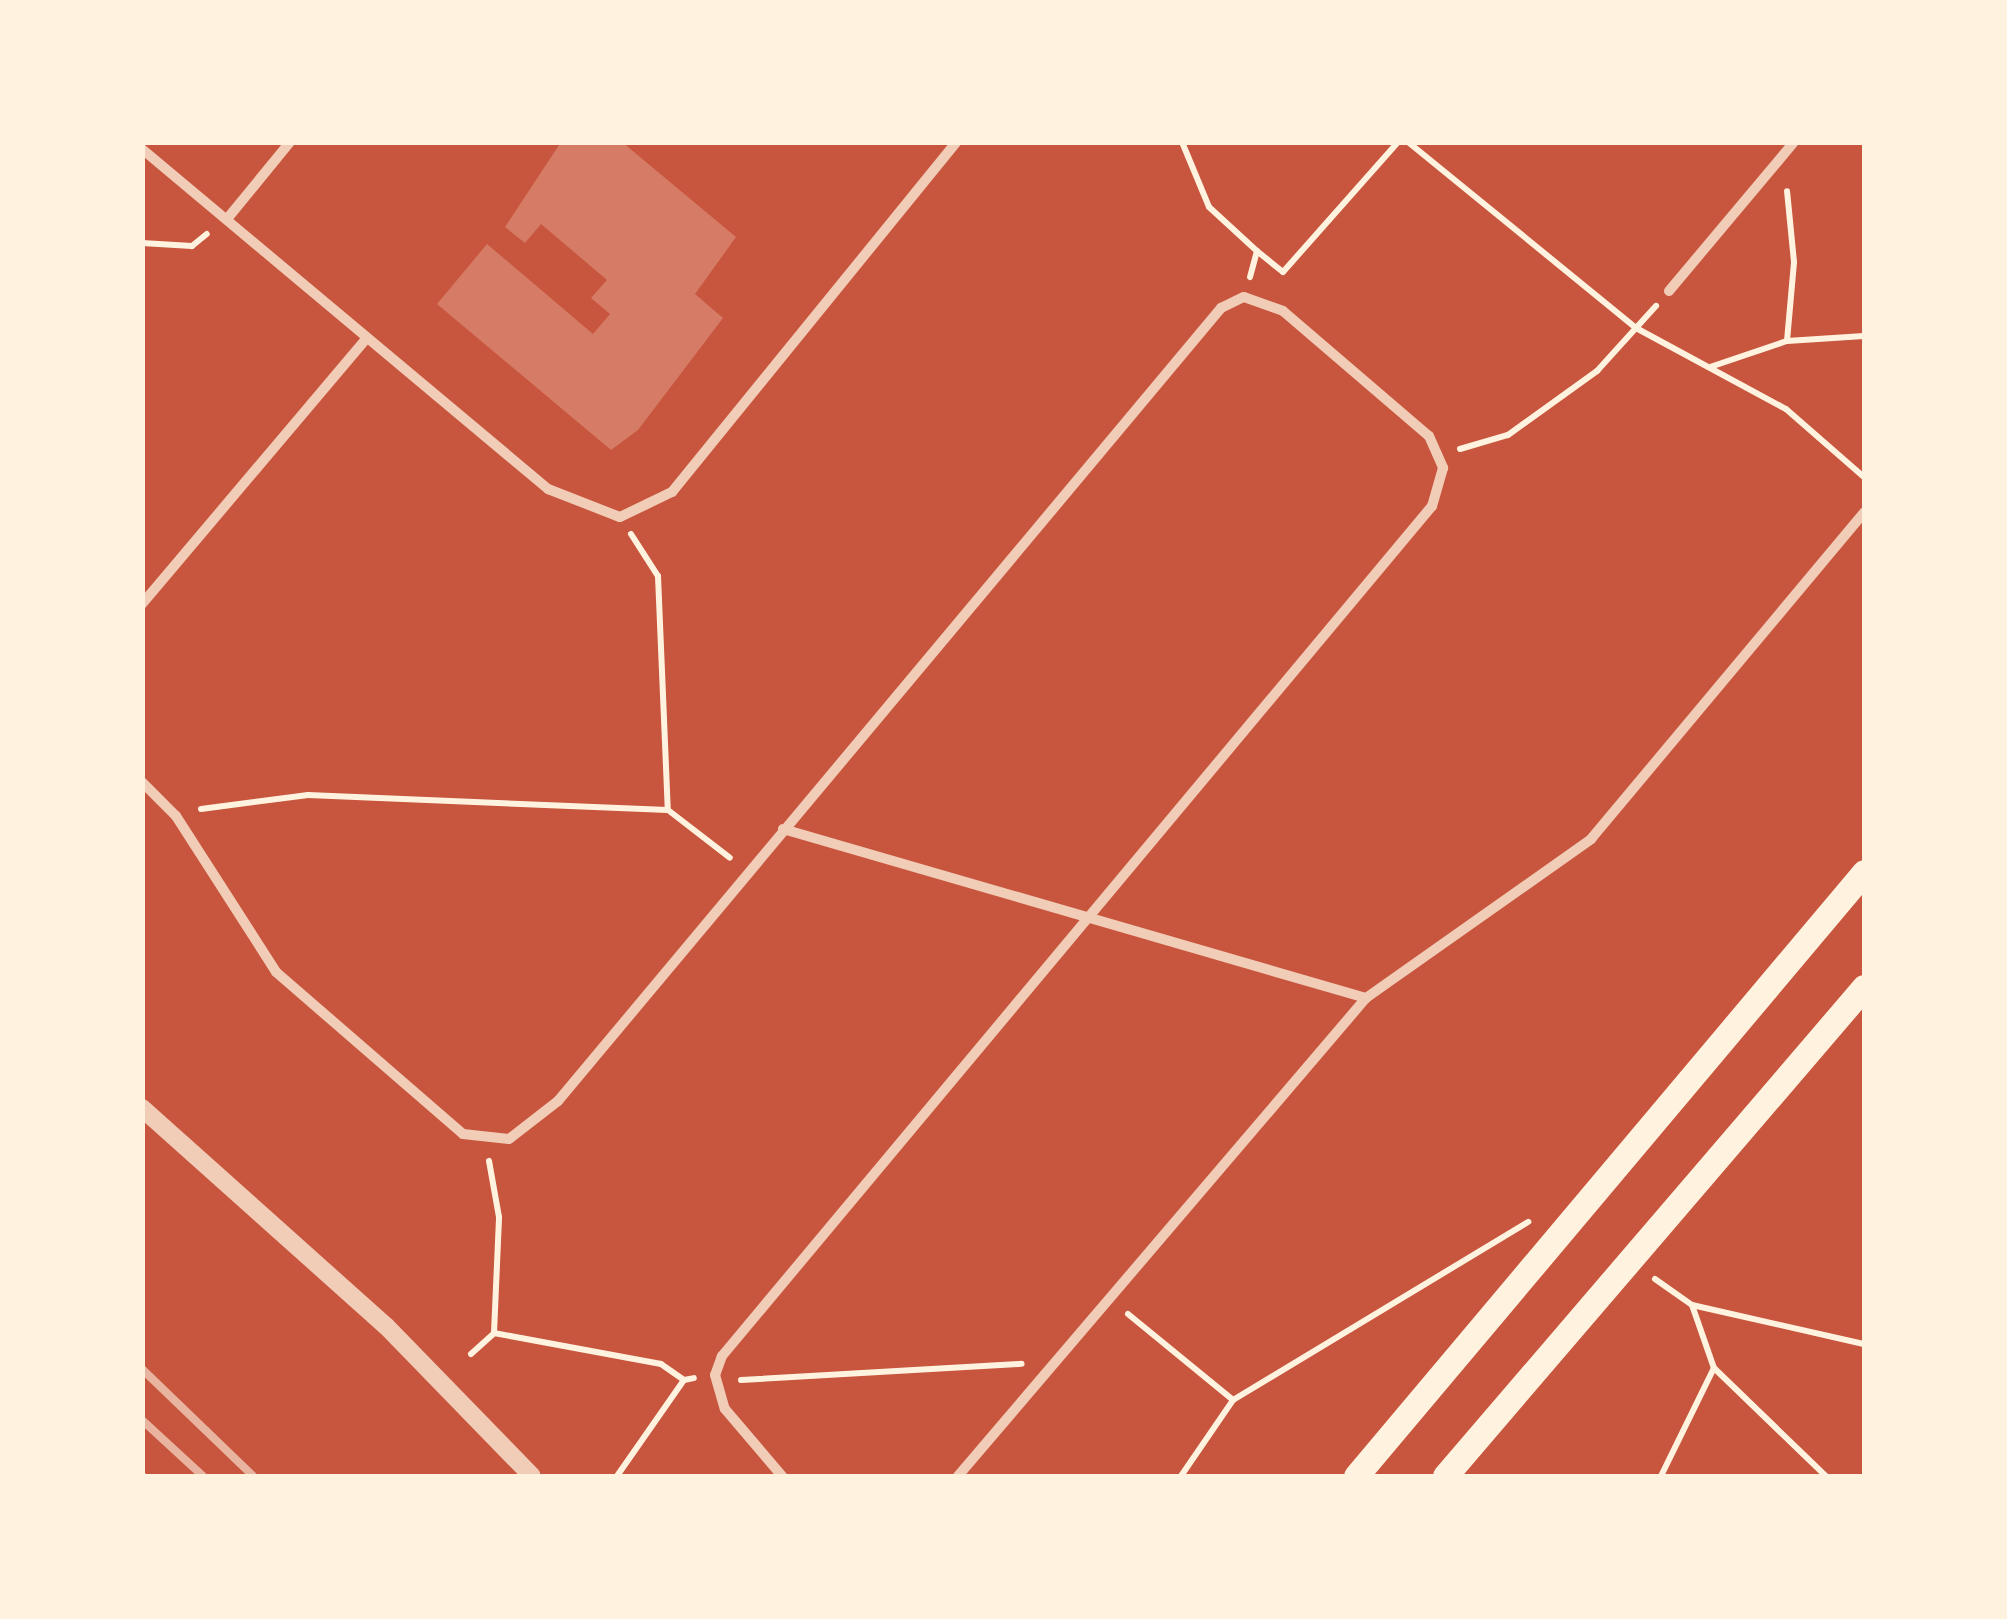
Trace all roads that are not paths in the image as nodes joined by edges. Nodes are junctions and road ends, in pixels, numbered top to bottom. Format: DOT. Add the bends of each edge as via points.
graph roads {
  1 [pos="290,142"];
  2 [pos="956,142"];
  3 [pos="1794,142"];
  4 [pos="142,149"];
  5 [pos="226,220"];
  6 [pos="1669,292"];
  7 [pos="367,338"];
  8 [pos="1864,512"];
  9 [pos="142,604"];
  10 [pos="142,782"];
  11 [pos="783,829"];
  12 [pos="1864,872"];
  13 [pos="1089,914"];
  14 [pos="1864,987"];
  15 [pos="1366,998"];
  16 [pos="142,1108"];
  17 [pos="532,1476"];
  18 [pos="782,1476"];
  19 [pos="958,1476"];
  20 [pos="1356,1476"];
  21 [pos="1445,1476"];
  1 -- 5 [label="street"];
  2 -- 7 [label="street" via="672,492 620,517 548,489"];
  3 -- 6 [label="street"];
  4 -- 5 [label="street"];
  5 -- 7 [label="street"];
  7 -- 9 [label="street"];
  8 -- 15 [label="street" via="1591,839"];
  10 -- 11 [label="street" via="176,816 276,972 440,1117 486,1140 521,1133 558,1101"];
  11 -- 13 [label="street"];
  11 -- 13 [label="street" via="1205,323 1244,298 1283,311 1440,455 1432,506"];
  12 -- 20 [label="main road"];
  13 -- 15 [label="street"];
  13 -- 18 [label="street" via="737,1332 715,1375 725,1409"];
  14 -- 21 [label="main road"];
  15 -- 19 [label="street"];
  16 -- 17 [label="street" via="386,1326"];
}
